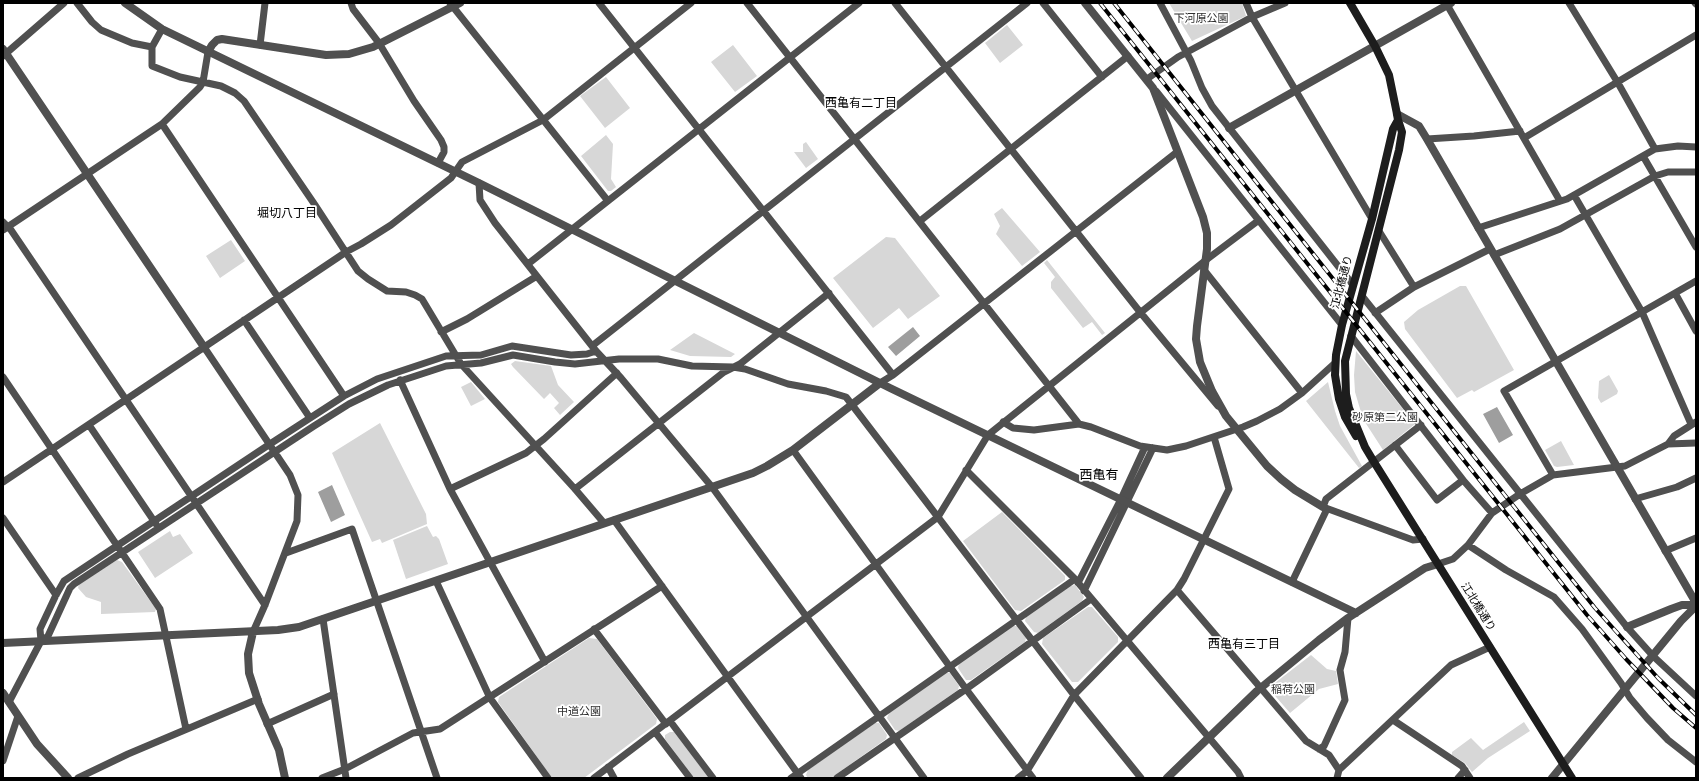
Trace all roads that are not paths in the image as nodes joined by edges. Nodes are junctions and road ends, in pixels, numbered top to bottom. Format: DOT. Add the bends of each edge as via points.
graph roads {
  1 [pos="64,3"];
  2 [pos="77,3"];
  3 [pos="126,3"];
  4 [pos="265,3"];
  5 [pos="351,3"];
  6 [pos="599,3"];
  7 [pos="691,3"];
  8 [pos="747,3"];
  9 [pos="859,3"];
  10 [pos="895,3"];
  11 [pos="1027,3"];
  12 [pos="1043,3"];
  13 [pos="1085,3"];
  14 [pos="1160,3"];
  15 [pos="1246,3"];
  16 [pos="1285,3"];
  17 [pos="1350,3"];
  18 [pos="1568,3"];
  19 [pos="454,4"];
  20 [pos="1448,4"];
  21 [pos="1252,17"];
  22 [pos="162,29"];
  23 [pos="1696,35"];
  24 [pos="379,43"];
  25 [pos="260,45"];
  26 [pos="1375,46"];
  27 [pos="152,47"];
  28 [pos="634,48"];
  29 [pos="208,52"];
  30 [pos="4,53"];
  31 [pos="1186,53"];
  32 [pos="1128,56"];
  33 [pos="790,58"];
  34 [pos="946,67"];
  35 [pos="1102,77"];
  36 [pos="1147,79"];
  37 [pos="203,82"];
  38 [pos="1618,83"];
  39 [pos="1153,88"];
  40 [pos="1295,91"];
  41 [pos="1398,117"];
  42 [pos="543,120"];
  43 [pos="162,124"];
  44 [pos="1229,128"];
  45 [pos="699,129"];
  46 [pos="1520,131"];
  47 [pos="1524,138"];
  48 [pos="855,139"];
  49 [pos="1427,139"];
  50 [pos="1696,147"];
  51 [pos="1011,149"];
  52 [pos="1655,149"];
  53 [pos="1177,152"];
  54 [pos="1643,156"];
  55 [pos="438,163"];
  56 [pos="456,172"];
  57 [pos="1696,172"];
  58 [pos="87,173"];
  59 [pos="1655,176"];
  60 [pos="479,183"];
  61 [pos="1574,195"];
  62 [pos="608,201"];
  63 [pos="1560,201"];
  64 [pos="764,211"];
  65 [pos="1586,215"];
  66 [pos="1372,218"];
  67 [pos="1259,220"];
  68 [pos="920,221"];
  69 [pos="5,226"];
  70 [pos="1478,228"];
  71 [pos="572,229"];
  72 [pos="1076,230"];
  73 [pos="1379,231"];
  74 [pos="1696,247"];
  75 [pos="346,252"];
  76 [pos="1492,252"];
  77 [pos="1206,260"];
  78 [pos="528,264"];
  79 [pos="1204,270"];
  80 [pos="537,276"];
  81 [pos="675,281"];
  82 [pos="1696,282"];
  83 [pos="1353,285"];
  84 [pos="1414,288"];
  85 [pos="829,293"];
  86 [pos="1675,293"];
  87 [pos="1362,296"];
  88 [pos="278,297"];
  89 [pos="985,302"];
  90 [pos="1140,312"];
  91 [pos="1642,312"];
  92 [pos="1375,313"];
  93 [pos="244,320"];
  94 [pos="1342,324"];
  95 [pos="1696,331"];
  96 [pos="441,332"];
  97 [pos="778,333"];
  98 [pos="1351,336"];
  99 [pos="204,346"];
  100 [pos="594,349"];
  101 [pos="454,356"];
  102 [pos="606,361"];
  103 [pos="1556,362"];
  104 [pos="1335,363"];
  105 [pos="460,364"];
  106 [pos="733,367"];
  107 [pos="617,373"];
  108 [pos="893,375"];
  109 [pos="3,377"];
  110 [pos="400,380"];
  111 [pos="880,383"];
  112 [pos="1048,385"];
  113 [pos="1302,394"];
  114 [pos="344,396"];
  115 [pos="126,400"];
  116 [pos="852,404"];
  117 [pos="1221,410"];
  118 [pos="310,418"];
  119 [pos="1004,422"];
  120 [pos="1694,423"];
  121 [pos="659,424"];
  122 [pos="1079,424"];
  123 [pos="1421,425"];
  124 [pos="89,426"];
  125 [pos="1236,429"];
  126 [pos="988,435"];
  127 [pos="1214,437"];
  128 [pos="1696,443"];
  129 [pos="270,444"];
  130 [pos="1668,444"];
  131 [pos="1395,445"];
  132 [pos="535,446"];
  133 [pos="1145,447"];
  134 [pos="1365,447"];
  135 [pos="1153,448"];
  136 [pos="52,449"];
  137 [pos="793,450"];
  138 [pos="274,451"];
  139 [pos="1374,462"];
  140 [pos="1617,468"];
  141 [pos="966,470"];
  142 [pos="1553,475"];
  143 [pos="1696,478"];
  144 [pos="1463,480"];
  145 [pos="3,482"];
  146 [pos="712,487"];
  147 [pos="450,489"];
  148 [pos="575,489"];
  149 [pos="1520,494"];
  150 [pos="191,496"];
  151 [pos="1635,499"];
  152 [pos="1124,501"];
  153 [pos="196,503"];
  154 [pos="1325,508"];
  155 [pos="1492,514"];
  156 [pos="938,517"];
  157 [pos="3,518"];
  158 [pos="614,520"];
  159 [pos="154,521"];
  160 [pos="604,523"];
  161 [pos="159,528"];
  162 [pos="1696,538"];
  163 [pos="1423,539"];
  164 [pos="1204,540"];
  165 [pos="117,545"];
  166 [pos="1468,545"];
  167 [pos="1665,551"];
  168 [pos="122,553"];
  169 [pos="286,553"];
  170 [pos="490,562"];
  171 [pos="1438,564"];
  172 [pos="875,565"];
  173 [pos="436,581"];
  174 [pos="1076,581"];
  175 [pos="1292,582"];
  176 [pos="662,586"];
  177 [pos="1177,590"];
  178 [pos="1084,591"];
  179 [pos="56,595"];
  180 [pos="1091,599"];
  181 [pos="376,601"];
  182 [pos="1696,604"];
  183 [pos="266,605"];
  184 [pos="1356,613"];
  185 [pos="807,617"];
  186 [pos="1348,618"];
  187 [pos="323,619"];
  188 [pos="1017,620"];
  189 [pos="1627,627"];
  190 [pos="594,629"];
  191 [pos="253,632"];
  192 [pos="165,636"];
  193 [pos="1126,640"];
  194 [pos="41,641"];
  195 [pos="1033,641"];
  196 [pos="3,643"];
  197 [pos="1490,647"];
  198 [pos="1653,656"];
  199 [pos="545,662"];
  200 [pos="950,666"];
  201 [pos="728,677"];
  202 [pos="1261,687"];
  203 [pos="966,689"];
  204 [pos="1625,689"];
  205 [pos="3,693"];
  206 [pos="334,694"];
  207 [pos="1074,695"];
  208 [pos="1696,696"];
  209 [pos="490,698"];
  210 [pos="258,699"];
  211 [pos="9,702"];
  212 [pos="18,716"];
  213 [pos="880,716"];
  214 [pos="1393,720"];
  215 [pos="668,722"];
  216 [pos="267,724"];
  217 [pos="186,729"];
  218 [pos="420,731"];
  219 [pos="655,732"];
  220 [pos="1208,737"];
  221 [pos="895,738"];
  222 [pos="1322,748"];
  223 [pos="3,761"];
  224 [pos="1696,762"];
  225 [pos="1563,765"];
  226 [pos="608,767"];
  227 [pos="345,769"];
  228 [pos="1339,770"];
  229 [pos="1465,770"];
  230 [pos="1027,771"];
  231 [pos="800,776"];
  232 [pos="65,778"];
  233 [pos="78,778"];
  234 [pos="285,778"];
  235 [pos="322,778"];
  236 [pos="346,778"];
  237 [pos="437,778"];
  238 [pos="548,778"];
  239 [pos="594,778"];
  240 [pos="614,778"];
  241 [pos="690,778"];
  242 [pos="713,778"];
  243 [pos="791,778"];
  244 [pos="837,778"];
  245 [pos="924,778"];
  246 [pos="1018,778"];
  247 [pos="1033,778"];
  248 [pos="1141,778"];
  249 [pos="1167,778"];
  250 [pos="1241,778"];
  251 [pos="1337,778"];
  252 [pos="1458,778"];
  253 [pos="1470,778"];
  254 [pos="1552,778"];
  255 [pos="1572,778"];
  1 -- 30 [label="street"];
  2 -- 27 [label="street" via="101,30 132,43"];
  3 -- 22 [label="street"];
  4 -- 25 [label="street"];
  5 -- 24 [label="street"];
  6 -- 28 [label="street"];
  7 -- 28 [label="street"];
  8 -- 33 [label="street"];
  9 -- 33 [label="street"];
  10 -- 34 [label="street"];
  11 -- 34 [label="street"];
  12 -- 35 [label="street"];
  13 -- 32 [label="street"];
  14 -- 31 [label="street"];
  15 -- 21 [label="street"];
  16 -- 21 [label="street"];
  17 -- 26 [label="main road, 江北橋通り"];
  18 -- 38 [label="street"];
  19 -- 24 [label="street"];
  19 -- 42 [label="street"];
  20 -- 26 [label="street"];
  20 -- 46 [label="street"];
  21 -- 31 [label="street"];
  21 -- 40 [label="street"];
  22 -- 27 [label="street"];
  22 -- 29 [label="street"];
  23 -- 38 [label="street"];
  24 -- 25 [label="street" via="361,51 338,55"];
  24 -- 55 [label="street" via="444,147"];
  25 -- 29 [label="street" via="222,39 217,40"];
  26 -- 40 [label="street"];
  26 -- 41 [label="main road, 江北橋通り" via="1389,75"];
  27 -- 37 [label="street" via="152,66 180,77"];
  28 -- 42 [label="street"];
  28 -- 45 [label="street"];
  29 -- 37 [label="street"];
  29 -- 55 [label="street"];
  30 -- 58 [label="street"];
  31 -- 36 [label="street"];
  31 -- 44 [label="street" via="1212,106"];
  32 -- 35 [label="street"];
  32 -- 36 [label="street"];
  33 -- 45 [label="street"];
  33 -- 48 [label="street"];
  34 -- 48 [label="street"];
  34 -- 51 [label="street"];
  35 -- 51 [label="street"];
  36 -- 39 [label="street"];
  37 -- 43 [label="street"];
  37 -- 75 [label="street" via="221,86 244,101"];
  38 -- 47 [label="street"];
  38 -- 52 [label="street"];
  39 -- 53 [label="street"];
  39 -- 67 [label="street"];
  40 -- 44 [label="street"];
  40 -- 66 [label="street"];
  41 -- 49 [label="street" via="1419,126"];
  41 -- 66 [label="main road, 江北橋通り"];
  41 -- 73 [label="main road, 江北橋通り" via="1402,132"];
  42 -- 56 [label="street" via="462,162"];
  42 -- 62 [label="street"];
  43 -- 58 [label="street"];
  43 -- 88 [label="street"];
  44 -- 83 [label="street"];
  45 -- 62 [label="street"];
  45 -- 64 [label="street"];
  46 -- 47 [label="street"];
  46 -- 49 [label="street"];
  47 -- 63 [label="street"];
  48 -- 64 [label="street"];
  48 -- 68 [label="street"];
  49 -- 70 [label="street"];
  50 -- 52 [label="street"];
  51 -- 68 [label="street"];
  51 -- 72 [label="street"];
  52 -- 54 [label="street"];
  53 -- 72 [label="street"];
  53 -- 77 [label="street" via="1206,226"];
  54 -- 59 [label="street"];
  54 -- 61 [label="street"];
  55 -- 56 [label="street"];
  56 -- 60 [label="street"];
  56 -- 75 [label="street" via="392,224"];
  57 -- 59 [label="street" via="1668,172"];
  58 -- 69 [label="street"];
  58 -- 99 [label="street"];
  59 -- 65 [label="street"];
  59 -- 74 [label="street"];
  60 -- 71 [label="street"];
  60 -- 78 [label="street" via="480,200"];
  61 -- 63 [label="street"];
  61 -- 65 [label="street"];
  62 -- 71 [label="street"];
  63 -- 70 [label="street"];
  64 -- 81 [label="street"];
  64 -- 85 [label="street"];
  65 -- 76 [label="street" via="1560,229"];
  65 -- 91 [label="street"];
  66 -- 83 [label="main road, 江北橋通り"];
  67 -- 77 [label="street"];
  67 -- 94 [label="street"];
  68 -- 89 [label="street"];
  69 -- 115 [label="street"];
  70 -- 76 [label="street"];
  71 -- 78 [label="street"];
  71 -- 81 [label="street"];
  72 -- 89 [label="street"];
  72 -- 90 [label="street"];
  73 -- 84 [label="street"];
  73 -- 87 [label="main road, 江北橋通り"];
  75 -- 88 [label="street"];
  75 -- 96 [label="street" via="358,271 374,284 387,291 406,292 422,299"];
  76 -- 84 [label="street"];
  76 -- 103 [label="street"];
  77 -- 79 [label="street"];
  77 -- 90 [label="street"];
  78 -- 80 [label="street"];
  79 -- 113 [label="street"];
  79 -- 117 [label="street" via="1197,326 1197,351 1205,376"];
  80 -- 96 [label="street"];
  80 -- 100 [label="street"];
  81 -- 97 [label="street"];
  81 -- 100 [label="street"];
  82 -- 86 [label="street"];
  83 -- 94 [label="main road, 江北橋通り"];
  84 -- 92 [label="street"];
  85 -- 97 [label="street"];
  85 -- 108 [label="street"];
  86 -- 91 [label="street"];
  86 -- 95 [label="street"];
  87 -- 92 [label="street"];
  87 -- 98 [label="main road, 江北橋通り"];
  88 -- 93 [label="street"];
  88 -- 114 [label="street"];
  89 -- 108 [label="street"];
  89 -- 112 [label="street"];
  90 -- 112 [label="street"];
  90 -- 117 [label="street"];
  91 -- 103 [label="street"];
  91 -- 120 [label="street"];
  92 -- 149 [label="street"];
  93 -- 99 [label="street"];
  93 -- 118 [label="street"];
  94 -- 104 [label="main road, 江北橋通り"];
  96 -- 101 [label="street"];
  97 -- 106 [label="street"];
  97 -- 111 [label="street"];
  98 -- 123 [label="street"];
  98 -- 134 [label="main road, 江北橋通り" via="1345,362 1346,394"];
  99 -- 115 [label="street"];
  99 -- 129 [label="street"];
  100 -- 101 [label="street" via="587,354 571,355 512,346 481,355"];
  100 -- 102 [label="street"];
  101 -- 105 [label="street"];
  101 -- 114 [label="street" via="446,356 398,371"];
  102 -- 105 [label="street" via="575,364 513,355"];
  102 -- 106 [label="street" via="658,359 692,366"];
  102 -- 107 [label="street"];
  103 -- 140 [label="street"];
  103 -- 142 [label="street" via="1504,391"];
  104 -- 113 [label="street"];
  104 -- 134 [label="main road, 江北橋通り" via="1337,387 1345,418"];
  105 -- 110 [label="street"];
  105 -- 132 [label="street"];
  106 -- 116 [label="street" via="788,384 842,395"];
  106 -- 121 [label="street"];
  107 -- 121 [label="street"];
  107 -- 132 [label="street"];
  108 -- 111 [label="street"];
  109 -- 136 [label="street"];
  110 -- 138 [label="street" via="349,404"];
  110 -- 147 [label="street"];
  111 -- 116 [label="street"];
  111 -- 126 [label="street"];
  112 -- 119 [label="street"];
  112 -- 122 [label="street"];
  113 -- 125 [label="street" via="1280,408"];
  114 -- 118 [label="street"];
  115 -- 124 [label="street"];
  115 -- 150 [label="street"];
  116 -- 137 [label="street"];
  116 -- 156 [label="street"];
  117 -- 125 [label="street"];
  118 -- 129 [label="street"];
  119 -- 122 [label="street" via="1013,428 1034,430"];
  119 -- 126 [label="street"];
  120 -- 130 [label="street" via="1674,436"];
  121 -- 146 [label="street"];
  121 -- 148 [label="street"];
  122 -- 133 [label="street"];
  123 -- 131 [label="street"];
  123 -- 144 [label="street"];
  124 -- 136 [label="street"];
  124 -- 159 [label="street"];
  125 -- 127 [label="street"];
  125 -- 154 [label="street" via="1281,479"];
  126 -- 141 [label="street"];
  126 -- 152 [label="street"];
  127 -- 135 [label="street" via="1167,450"];
  127 -- 164 [label="street" via="1229,489"];
  128 -- 130 [label="street"];
  129 -- 138 [label="street"];
  129 -- 150 [label="street"];
  130 -- 140 [label="street"];
  131 -- 139 [label="street"];
  131 -- 144 [label="street" via="1437,500"];
  132 -- 147 [label="street" via="526,453"];
  132 -- 148 [label="street"];
  133 -- 135 [label="street"];
  133 -- 152 [label="street"];
  134 -- 139 [label="main road, 江北橋通り"];
  135 -- 152 [label="street"];
  136 -- 145 [label="street"];
  136 -- 165 [label="street"];
  137 -- 146 [label="street" via="753,473"];
  137 -- 172 [label="street"];
  138 -- 153 [label="street"];
  138 -- 169 [label="street" via="290,475 298,495 298,515"];
  139 -- 154 [label="street" via="1326,499"];
  139 -- 163 [label="main road, 江北橋通り"];
  140 -- 142 [label="street"];
  140 -- 151 [label="street"];
  141 -- 156 [label="street"];
  141 -- 174 [label="street"];
  142 -- 149 [label="street"];
  143 -- 151 [label="street" via="1678,487"];
  144 -- 155 [label="street"];
  146 -- 158 [label="street"];
  146 -- 185 [label="street"];
  147 -- 170 [label="street"];
  148 -- 160 [label="street"];
  149 -- 155 [label="street"];
  149 -- 189 [label="street"];
  150 -- 153 [label="street"];
  150 -- 159 [label="street"];
  151 -- 167 [label="street"];
  152 -- 164 [label="street"];
  152 -- 174 [label="street"];
  152 -- 178 [label="street"];
  153 -- 161 [label="street"];
  153 -- 183 [label="street"];
  154 -- 163 [label="street" via="1414,540"];
  154 -- 175 [label="street"];
  155 -- 166 [label="street"];
  156 -- 172 [label="street"];
  156 -- 188 [label="street"];
  157 -- 179 [label="street"];
  158 -- 160 [label="street"];
  158 -- 176 [label="street"];
  159 -- 161 [label="street"];
  159 -- 165 [label="street"];
  160 -- 170 [label="street"];
  161 -- 168 [label="street"];
  162 -- 167 [label="street"];
  163 -- 171 [label="main road, 江北橋通り"];
  164 -- 175 [label="street"];
  164 -- 177 [label="street"];
  165 -- 168 [label="street"];
  165 -- 179 [label="street" via="64,581"];
  166 -- 171 [label="street" via="1453,559"];
  166 -- 204 [label="street" via="1554,597 1582,629"];
  167 -- 182 [label="street"];
  168 -- 192 [label="street" via="160,609"];
  168 -- 194 [label="street" via="70,588 48,636"];
  169 -- 181 [label="street" via="352,529"];
  169 -- 183 [label="street"];
  170 -- 173 [label="street"];
  170 -- 199 [label="street"];
  171 -- 184 [label="street" via="1425,568"];
  171 -- 197 [label="main road, 江北橋通り"];
  172 -- 185 [label="street"];
  172 -- 200 [label="street"];
  173 -- 181 [label="street"];
  173 -- 209 [label="street"];
  174 -- 178 [label="street"];
  174 -- 188 [label="street"];
  175 -- 184 [label="street"];
  176 -- 190 [label="street"];
  176 -- 201 [label="street"];
  177 -- 193 [label="street"];
  177 -- 202 [label="street"];
  178 -- 180 [label="street"];
  179 -- 194 [label="street" via="40,629"];
  180 -- 193 [label="street"];
  180 -- 195 [label="street"];
  181 -- 187 [label="street"];
  181 -- 218 [label="street"];
  182 -- 189 [label="street" via="1671,609"];
  182 -- 198 [label="street"];
  183 -- 191 [label="street"];
  184 -- 186 [label="street"];
  185 -- 201 [label="street"];
  185 -- 213 [label="street"];
  186 -- 202 [label="street"];
  186 -- 222 [label="street" via="1345,652 1340,670 1345,700"];
  187 -- 191 [label="street" via="299,627"];
  187 -- 206 [label="street"];
  188 -- 195 [label="street"];
  188 -- 200 [label="street"];
  189 -- 198 [label="street"];
  190 -- 199 [label="street"];
  190 -- 215 [label="street"];
  191 -- 192 [label="street"];
  191 -- 210 [label="street" via="249,644 248,664"];
  192 -- 194 [label="street"];
  192 -- 217 [label="street"];
  193 -- 207 [label="street"];
  193 -- 220 [label="street"];
  194 -- 196 [label="street"];
  194 -- 211 [label="street"];
  195 -- 203 [label="street"];
  195 -- 207 [label="street"];
  197 -- 214 [label="street" via="1452,665"];
  197 -- 225 [label="main road, 江北橋通り"];
  198 -- 204 [label="street"];
  198 -- 208 [label="street"];
  199 -- 209 [label="street"];
  200 -- 203 [label="street"];
  200 -- 213 [label="street"];
  201 -- 215 [label="street"];
  201 -- 231 [label="street"];
  202 -- 220 [label="street"];
  202 -- 222 [label="street" via="1306,741"];
  203 -- 221 [label="street"];
  203 -- 230 [label="street"];
  204 -- 224 [label="street" via="1668,740"];
  204 -- 225 [label="street"];
  205 -- 211 [label="street"];
  206 -- 216 [label="street"];
  206 -- 227 [label="street"];
  207 -- 230 [label="street"];
  207 -- 248 [label="street"];
  209 -- 218 [label="street" via="440,729"];
  209 -- 238 [label="street"];
  210 -- 216 [label="street"];
  210 -- 217 [label="street"];
  211 -- 212 [label="street"];
  212 -- 223 [label="street"];
  212 -- 232 [label="street"];
  213 -- 221 [label="street"];
  213 -- 231 [label="street"];
  214 -- 228 [label="street"];
  214 -- 229 [label="street"];
  215 -- 219 [label="street"];
  215 -- 242 [label="street"];
  216 -- 234 [label="street" via="279,750"];
  217 -- 233 [label="street"];
  218 -- 227 [label="street"];
  218 -- 237 [label="street"];
  219 -- 226 [label="street"];
  219 -- 241 [label="street"];
  220 -- 249 [label="street"];
  220 -- 250 [label="street"];
  221 -- 244 [label="street"];
  221 -- 245 [label="street"];
  222 -- 228 [label="street" via="1330,755"];
  225 -- 254 [label="street"];
  225 -- 255 [label="main road, 江北橋通り"];
  226 -- 239 [label="street"];
  226 -- 240 [label="street"];
  227 -- 235 [label="street"];
  227 -- 236 [label="street"];
  228 -- 251 [label="street"];
  229 -- 252 [label="street"];
  229 -- 253 [label="street"];
  230 -- 246 [label="street"];
  230 -- 247 [label="street"];
  231 -- 243 [label="street"];
}
